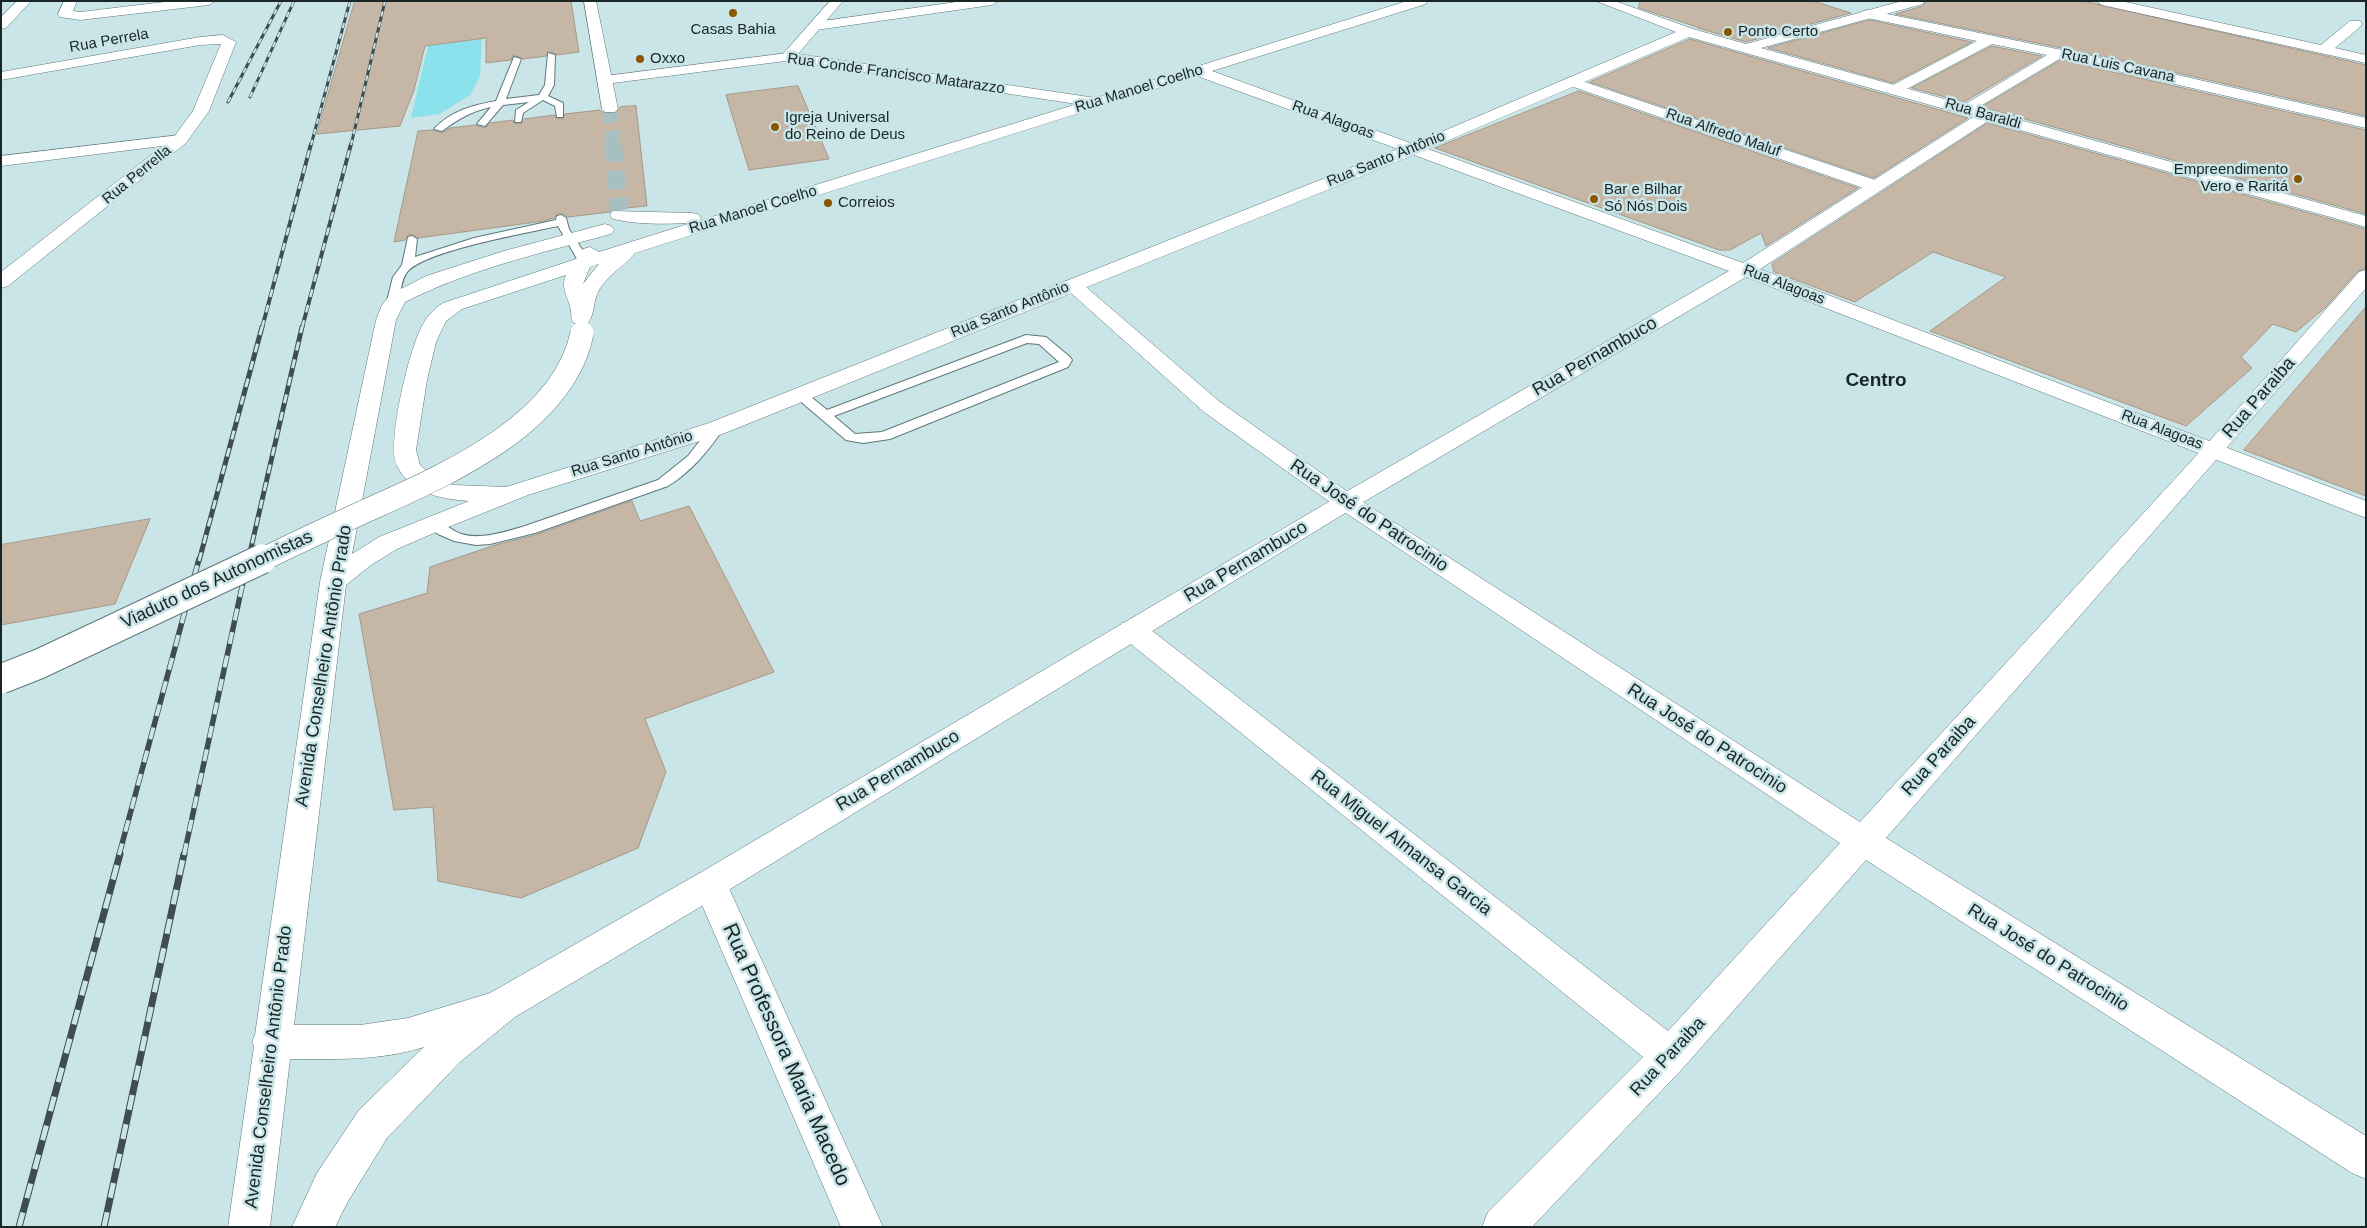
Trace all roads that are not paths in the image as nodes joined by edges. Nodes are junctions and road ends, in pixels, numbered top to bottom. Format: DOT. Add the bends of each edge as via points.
graph roads {
  1 [pos="25,1"];
  2 [pos="71,1"];
  3 [pos="209,1"];
  4 [pos="590,1"];
  5 [pos="837,1"];
  6 [pos="992,1"];
  7 [pos="1421,1"];
  8 [pos="1602,1"];
  9 [pos="1918,1"];
  10 [pos="2102,1"];
  11 [pos="2194,7"];
  12 [pos="1868,14"];
  13 [pos="2178,18"];
  14 [pos="2355,24"];
  15 [pos="1,25"];
  16 [pos="816,26"];
  17 [pos="1688,32"];
  18 [pos="223,39"];
  19 [pos="1990,39"];
  20 [pos="1746,48"];
  21 [pos="2324,50"];
  22 [pos="2060,53"];
  23 [pos="551,55"];
  24 [pos="788,58"];
  25 [pos="2366,59"];
  26 [pos="517,60"];
  27 [pos="1198,71"];
  28 [pos="1,76"];
  29 [pos="605,80"];
  30 [pos="1570,80"];
  31 [pos="1896,90"];
  32 [pos="543,97"];
  33 [pos="500,102"];
  34 [pos="1097,102"];
  35 [pos="610,109"];
  36 [pos="1967,109"];
  37 [pos="560,114"];
  38 [pos="1986,115"];
  39 [pos="2366,123"];
  40 [pos="482,124"];
  41 [pos="439,129"];
  42 [pos="180,140"];
  43 [pos="1414,149"];
  44 [pos="1,162"];
  45 [pos="1875,186"];
  46 [pos="753,210"];
  47 [pos="2366,222"];
  48 [pos="565,226"];
  49 [pos="509,230"];
  50 [pos="605,230"];
  51 [pos="464,232"];
  52 [pos="412,239"];
  53 [pos="461,246"];
  54 [pos="636,246"];
  55 [pos="584,262"];
  56 [pos="408,264"];
  57 [pos="1746,270"];
  58 [pos="2366,276"];
  59 [pos="1,282"];
  60 [pos="1072,285"];
  61 [pos="508,287"];
  62 [pos="392,305"];
  63 [pos="578,312"];
  64 [pos="800,395"];
  65 [pos="826,415"];
  66 [pos="717,428"];
  67 [pos="2214,450"];
  68 [pos="519,490"];
  69 [pos="1346,502"];
  70 [pos="2366,510"];
  71 [pos="432,524"];
  72 [pos="333,582"];
  73 [pos="1132,630"];
  74 [pos="1,679"];
  75 [pos="1863,841"];
  76 [pos="710,884"];
  77 [pos="502,1005"];
  78 [pos="271,1042"];
  79 [pos="1670,1056"];
  80 [pos="2366,1160"];
  81 [pos="249,1227"];
  82 [pos="313,1227"];
  83 [pos="862,1227"];
  84 [pos="1503,1227"];
  1 -- 15 [label="street"];
  2 -- 3 [label="street" via="66,14 80,16"];
  4 -- 29 [label="street"];
  5 -- 16 [label="street"];
  6 -- 16 [label="street"];
  7 -- 27 [label="street, Rua Manoel Coelho"];
  8 -- 17 [label="street, Rua Baraldi"];
  9 -- 12 [label="street"];
  10 -- 13 [label="street"];
  11 -- 13 [label="street"];
  12 -- 19 [label="street, Rua Luis Cavana"];
  12 -- 20 [label="street"];
  13 -- 21 [label="street"];
  14 -- 21 [label="street"];
  16 -- 24 [label="street"];
  17 -- 20 [label="street, Rua Baraldi"];
  17 -- 30 [label="street, Rua Santo Antônio"];
  18 -- 28 [label="street, Rua Perrela"];
  18 -- 42 [label="street, Rua Perrella" via="230,45 201,111"];
  19 -- 22 [label="street, Rua Luis Cavana"];
  19 -- 31 [label="street"];
  20 -- 31 [label="street, Rua Baraldi"];
  21 -- 25 [label="street"];
  22 -- 36 [label="street"];
  22 -- 39 [label="street, Rua Luis Cavana"];
  23 -- 32 [label="lane" via="550,88"];
  24 -- 29 [label="street, Rua Conde Francisco Matarazzo"];
  24 -- 34 [label="street, Rua Conde Francisco Matarazzo"];
  26 -- 33 [label="lane"];
  27 -- 34 [label="street, Rua Manoel Coelho"];
  27 -- 43 [label="street, Rua Alagoas"];
  29 -- 35 [label="street"];
  30 -- 43 [label="street, Rua Santo Antônio"];
  30 -- 45 [label="street, Rua Alfredo Maluf"];
  31 -- 36 [label="street, Rua Baraldi"];
  32 -- 33 [label="lane"];
  32 -- 33 [label="lane" via="519,116"];
  32 -- 37 [label="lane" via="560,105"];
  33 -- 40 [label="lane"];
  33 -- 41 [label="lane" via="473,108"];
  34 -- 46 [label="street, Rua Manoel Coelho"];
  36 -- 38 [label="street, Rua Baraldi"];
  38 -- 45 [label="street, Rua Pernambuco"];
  38 -- 47 [label="street, Rua Baraldi"];
  42 -- 44 [label="street"];
  42 -- 59 [label="street, Rua Perrella"];
  43 -- 57 [label="street, Rua Alagoas"];
  43 -- 60 [label="street, Rua Santo Antônio"];
  45 -- 57 [label="street, Rua Pernambuco"];
  46 -- 50 [label="street" via="667,219 638,219 619,213"];
  46 -- 54 [label="street, Rua Manoel Coelho"];
  48 -- 49 [label="lane"];
  48 -- 50 [label="street"];
  48 -- 55 [label="lane"];
  48 -- 62 [label="street" via="433,280 405,294"];
  49 -- 53 [label="lane"];
  50 -- 55 [label="street"];
  51 -- 53 [label="lane"];
  52 -- 56 [label="lane"];
  53 -- 56 [label="lane"];
  54 -- 55 [label="street, Rua Manoel Coelho"];
  54 -- 63 [label="street" via="604,271"];
  55 -- 61 [label="street, Rua Manoel Coelho"];
  55 -- 63 [label="street" via="574,279"];
  56 -- 62 [label="lane" via="400,276"];
  57 -- 67 [label="street, Rua Alagoas"];
  57 -- 69 [label="street, Rua Pernambuco"];
  58 -- 67 [label="street, Rua Paraiba"];
  60 -- 64 [label="street, Rua Santo Antônio"];
  60 -- 69 [label="street, Rua José do Patrocinio" via="1212,407"];
  61 -- 63 [label="street" via="543,288"];
  61 -- 68 [label="street, Rua Manoel Coelho" via="450,307 432,325 404,450 410,471 436,489 482,494"];
  62 -- 72 [label="street, Avenida Conselheiro Antônio Prado" via="386,320"];
  63 -- 74 [label="street, Viaduto dos Autonomistas, bridge" via="578,351 550,395 516,429 477,455 92,639"];
  64 -- 65 [label="lane"];
  64 -- 66 [label="street, Rua Santo Antônio"];
  65 -- 65 [label="lane" via="851,437 885,436 1064,364 1066,360 1042,340 1026,339"];
  66 -- 68 [label="street, Rua Santo Antônio"];
  66 -- 71 [label="lane" via="693,462 663,483 535,527 479,540 451,535"];
  67 -- 70 [label="street, Rua Alagoas"];
  67 -- 75 [label="street, Rua Paraiba"];
  68 -- 71 [label="street, Rua Santo Antônio"];
  69 -- 73 [label="street, Rua Pernambuco"];
  69 -- 75 [label="street, Rua José do Patrocinio"];
  71 -- 72 [label="street, Rua Santo Antônio" via="362,559"];
  72 -- 78 [label="street, Avenida Conselheiro Antônio Prado"];
  73 -- 76 [label="street, Rua Pernambuco"];
  73 -- 79 [label="street, Rua Miguel Almansa Garcia"];
  75 -- 79 [label="street, Rua Paraiba"];
  75 -- 80 [label="street, Rua José do Patrocinio"];
  76 -- 77 [label="street, Rua Pernambuco"];
  76 -- 83 [label="street, Rua Professora Maria Macedo"];
  77 -- 78 [label="street, Rua Pernambuco" via="408,1035 360,1042"];
  77 -- 82 [label="street, Rua Pernambuco" via="446,1050 373,1124 332,1188"];
  78 -- 81 [label="street, Avenida Conselheiro Antônio Prado"];
  79 -- 84 [label="street, Rua Paraiba"];
}
